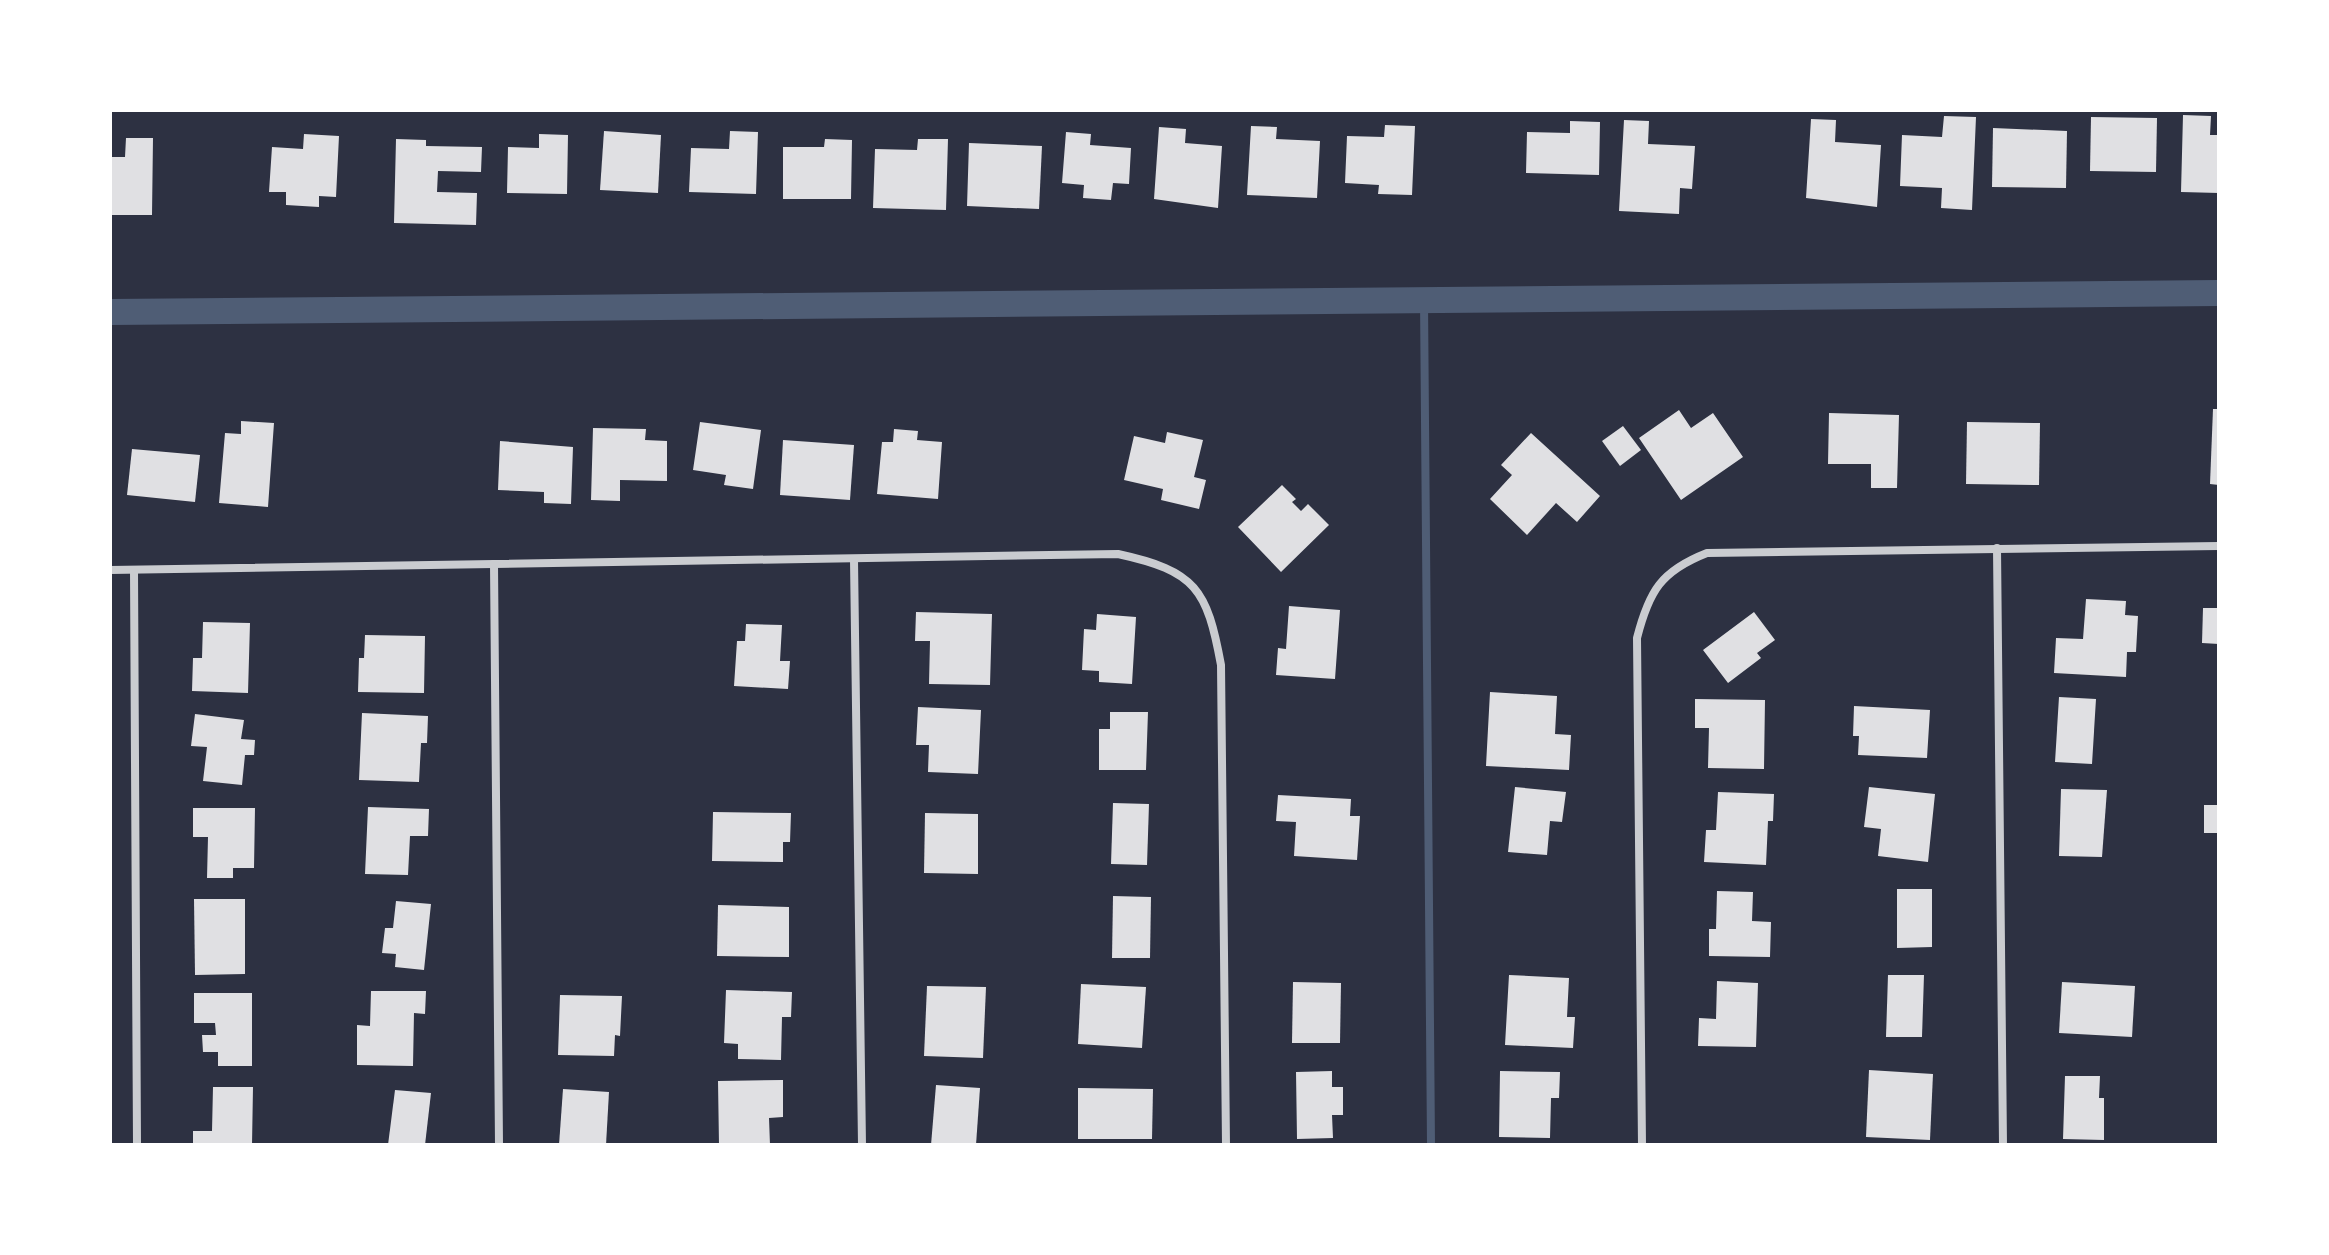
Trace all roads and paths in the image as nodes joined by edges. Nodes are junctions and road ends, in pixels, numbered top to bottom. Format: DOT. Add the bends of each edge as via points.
graph roads {
  1 [pos="2219,546"];
  2 [pos="1997,548"];
  3 [pos="854,560"];
  4 [pos="494,564"];
  5 [pos="110,570"];
  6 [pos="134,570"];
  7 [pos="137,1145"];
  8 [pos="499,1145"];
  9 [pos="862,1145"];
  10 [pos="1226,1145"];
  11 [pos="1642,1145"];
  12 [pos="2003,1145"];
  1 -- 2 [label="street"];
  2 -- 11 [label="street" via="1707,553 1681,563 1661,580 1645,606 1637,638"];
  2 -- 12 [label="street"];
  3 -- 4 [label="street"];
  3 -- 9 [label="street"];
  3 -- 10 [label="street" via="1118,554 1157,562 1192,583 1212,612 1221,665"];
  4 -- 6 [label="street"];
  4 -- 8 [label="street"];
  5 -- 6 [label="street"];
  6 -- 7 [label="street"];
}
